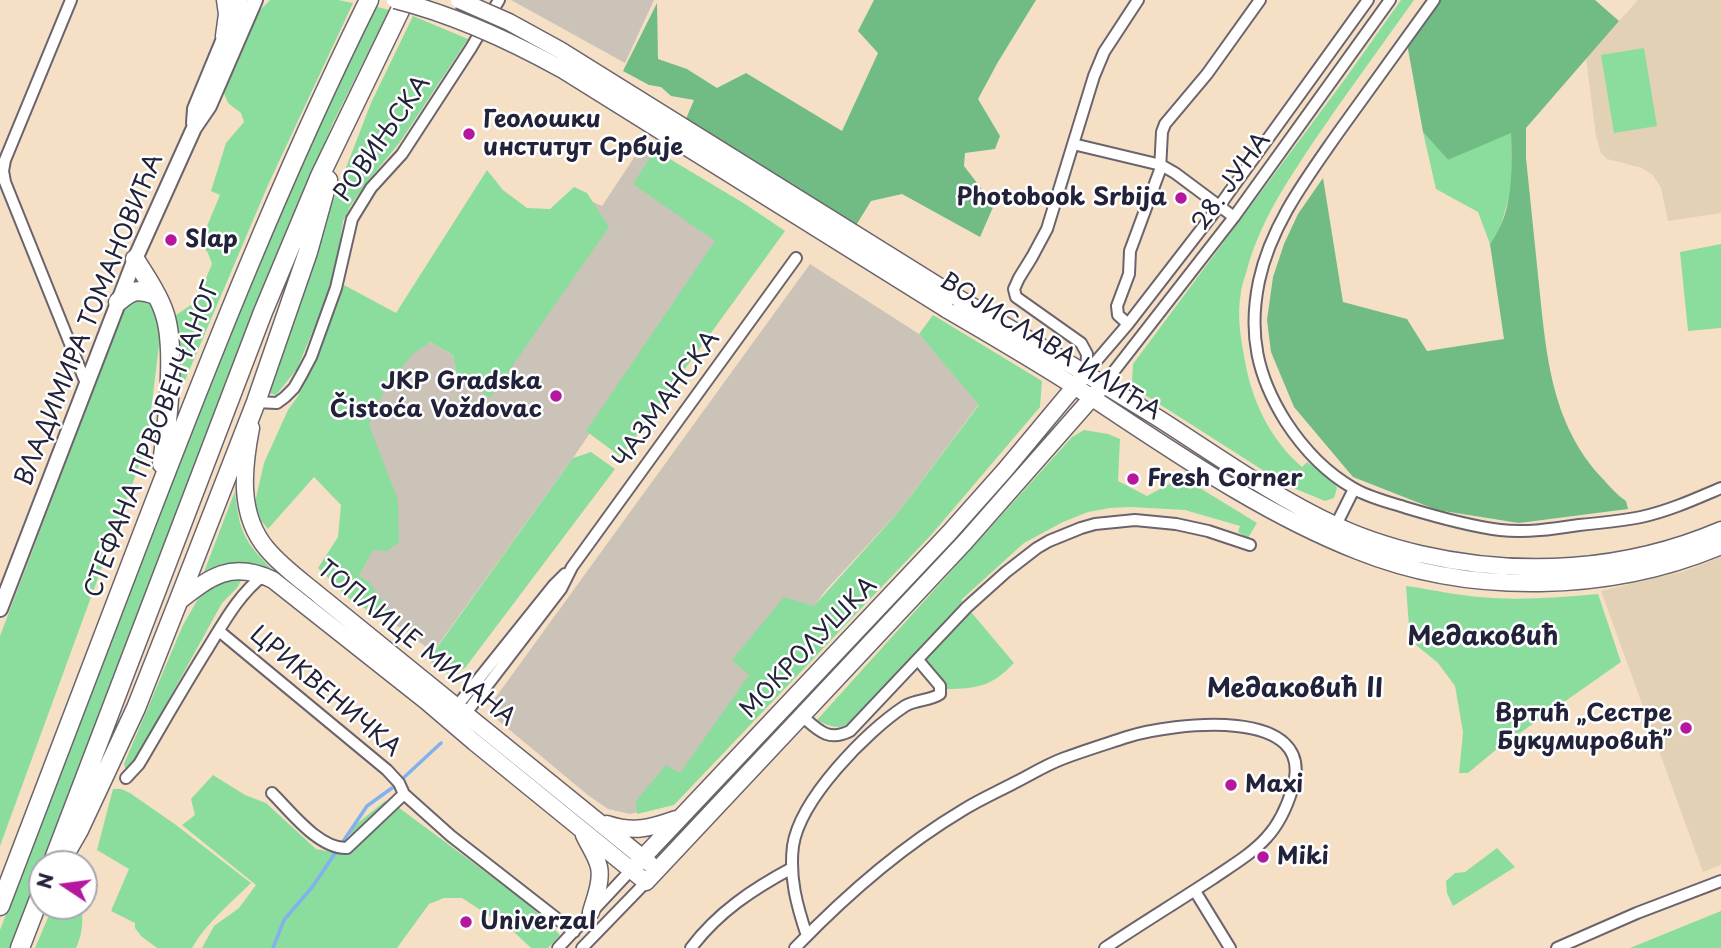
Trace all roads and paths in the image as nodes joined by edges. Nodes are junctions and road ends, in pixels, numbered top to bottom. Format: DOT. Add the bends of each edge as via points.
graph roads {
  1 [pos="71,0"];
  2 [pos="225,0"];
  3 [pos="240,0"];
  4 [pos="255,0"];
  5 [pos="369,0"];
  6 [pos="395,0"];
  7 [pos="405,0"];
  8 [pos="459,0"];
  9 [pos="499,0"];
  10 [pos="1138,0"];
  11 [pos="1260,0"];
  12 [pos="1368,0"];
  13 [pos="1390,0"];
  14 [pos="1434,0"];
  15 [pos="224,36"];
  16 [pos="194,128"];
  17 [pos="341,132"];
  18 [pos="1073,144"];
  19 [pos="1161,165"];
  20 [pos="1220,205"];
  21 [pos="1234,216"];
  22 [pos="796,258"];
  23 [pos="135,259"];
  24 [pos="156,295"];
  25 [pos="118,302"];
  26 [pos="952,304"];
  27 [pos="1128,324"];
  28 [pos="1086,373"];
  29 [pos="1104,384"];
  30 [pos="87,386"];
  31 [pos="1074,386"];
  32 [pos="1091,398"];
  33 [pos="256,402"];
  34 [pos="1721,488"];
  35 [pos="159,489"];
  36 [pos="1354,489"];
  37 [pos="1721,530"];
  38 [pos="1332,533"];
  39 [pos="1250,545"];
  40 [pos="1721,546"];
  41 [pos="264,575"];
  42 [pos="178,602"];
  43 [pos="315,603"];
  44 [pos="0,609"];
  45 [pos="219,631"];
  46 [pos="918,660"];
  47 [pos="456,716"];
  48 [pos="802,716"];
  49 [pos="126,778"];
  50 [pos="272,793"];
  51 [pos="404,794"];
  52 [pos="679,818"];
  53 [pos="600,822"];
  54 [pos="582,830"];
  55 [pos="57,850"];
  56 [pos="67,850"];
  57 [pos="637,863"];
  58 [pos="792,868"];
  59 [pos="651,875"];
  60 [pos="1721,881"];
  61 [pos="1195,891"];
  62 [pos="0,906"];
  63 [pos="591,912"];
  64 [pos="31,920"];
  65 [pos="574,932"];
  66 [pos="807,936"];
  67 [pos="20,948"];
  68 [pos="558,948"];
  69 [pos="582,948"];
  70 [pos="691,948"];
  71 [pos="795,948"];
  72 [pos="1105,948"];
  73 [pos="1230,948"];
  74 [pos="1557,948"];
  1 -- 30 [label="street" via="3,172"];
  2 -- 15 [label="main road"];
  3 -- 15 [label="street, ВЛАДИМИРА ТОМАНОВИЋА"];
  4 -- 16 [label="street, ВЛАДИМИРА ТОМАНОВИЋА"];
  5 -- 35 [label="highway, СТЕФАНА ПРВОВЕНЧАНОГ" via="254,250"];
  6 -- 26 [label="main road, ВОЈИСЛАВА ИЛИЋА, bridge" via="477,27 563,70"];
  7 -- 17 [label="highway"];
  8 -- 26 [label="main road, ВОЈИСЛАВА ИЛИЋА, bridge" via="560,50"];
  9 -- 33 [label="street, РОВИЊСКА" via="402,154 371,188 352,219 337,288 294,388 278,403"];
  10 -- 18 [label="street" via="1104,52"];
  11 -- 19 [label="street" via="1165,124"];
  12 -- 20 [label="street, 28. ЈУНА"];
  13 -- 21 [label="street, 28. ЈУНА"];
  14 -- 36 [label="street" via="1302,185 1276,234 1257,292 1255,346 1264,382 1310,454"];
  15 -- 16 [label="street, ВЛАДИМИРА ТОМАНОВИЋА" via="195,109"];
  16 -- 23 [label="street, ВЛАДИМИРА ТОМАНОВИЋА"];
  17 -- 33 [label="highway" via="308,252"];
  17 -- 55 [label="highway" via="258,324"];
  18 -- 19 [label="street"];
  18 -- 28 [label="street" via="1046,229 1014,289 1016,297 1081,343 1087,354"];
  19 -- 20 [label="street"];
  19 -- 27 [label="street" via="1130,251 1129,274 1117,306 1118,315"];
  20 -- 21 [label="street"];
  20 -- 27 [label="street, 28. ЈУНА"];
  21 -- 29 [label="street, 28. ЈУНА"];
  22 -- 47 [label="street, ЧАЗМАНСКА" via="572,567 561,589"];
  23 -- 24 [label="highway"];
  23 -- 25 [label="street, ВЛАДИМИРА ТОМАНОВИЋА"];
  24 -- 25 [label="highway" via="139,290"];
  24 -- 35 [label="highway" via="165,312 170,358"];
  25 -- 30 [label="street, ВЛАДИМИРА ТОМАНОВИЋА"];
  26 -- 28 [label="main road, ВОЈИСЛАВА ИЛИЋА"];
  26 -- 31 [label="main road, ВОЈИСЛАВА ИЛИЋА"];
  27 -- 28 [label="street, 28. ЈУНА"];
  28 -- 29 [label="main road, ВОЈИСЛАВА ИЛИЋА"];
  28 -- 31 [label="main road, МОКРОЛУШКА"];
  29 -- 32 [label="main road, МОКРОЛУШКА"];
  29 -- 38 [label="main road, ВОЈИСЛАВА ИЛИЋА"];
  30 -- 44 [label="street, ВЛАДИМИРА ТОМАНОВИЋА"];
  31 -- 32 [label="main road, ВОЈИСЛАВА ИЛИЋА"];
  31 -- 52 [label="main road, МОКРОЛУШКА" via="949,533"];
  32 -- 38 [label="main road, ВОЈИСЛАВА ИЛИЋА" via="1278,513"];
  32 -- 48 [label="main road, МОКРОЛУШКА" via="965,542"];
  33 -- 42 [label="highway"];
  33 -- 43 [label="main road, ТОПЛИЦЕ МИЛАНА" via="245,472 250,519 268,550"];
  34 -- 36 [label="street" via="1642,517 1522,531 1443,519"];
  35 -- 62 [label="highway, СТЕФАНА ПРВОВЕНЧАНОГ"];
  36 -- 38 [label="street"];
  37 -- 38 [label="main road, ВОЈИСЛАВА ИЛИЋА" via="1633,558 1540,568 1444,559"];
  38 -- 40 [label="main road, ВОЈИСЛАВА ИЛИЋА" via="1360,553 1413,568 1506,583 1619,575"];
  39 -- 46 [label="street, МОКРОЛУШКА" via="1208,531 1145,520 1080,528 1037,548 1006,572 946,627"];
  41 -- 42 [label="main road, ТОПЛИЦЕ МИЛАНА" via="237,570 221,573"];
  41 -- 43 [label="main road, ТОПЛИЦЕ МИЛАНА"];
  41 -- 45 [label="street" via="248,589"];
  42 -- 56 [label="highway" via="122,739"];
  43 -- 47 [label="main road, ТОПЛИЦЕ МИЛАНА"];
  45 -- 49 [label="street, ЦРИКВЕНИЧКА" via="139,764"];
  45 -- 51 [label="street, ЦРИКВЕНИЧКА" via="387,770"];
  46 -- 48 [label="street, МОКРОЛУШКА" via="847,732 825,734"];
  46 -- 58 [label="street" via="940,686 940,694 904,707 828,779 798,829"];
  47 -- 53 [label="main road, ТОПЛИЦЕ МИЛАНА"];
  47 -- 54 [label="main road, ТОПЛИЦЕ МИЛАНА"];
  48 -- 59 [label="main road, МОКРОЛУШКА"];
  50 -- 51 [label="street, ЦРИКВЕНИЧКА" via="319,838 341,848 347,848"];
  51 -- 65 [label="street, ЦРИКВЕНИЧКА"];
  52 -- 53 [label="main road" via="636,830"];
  52 -- 57 [label="main road, МОКРОЛУШКА"];
  53 -- 57 [label="main road, ТОПЛИЦЕ МИЛАНА"];
  54 -- 57 [label="main road, ТОПЛИЦЕ МИЛАНА"];
  54 -- 63 [label="main road" via="599,868"];
  57 -- 59 [label="main road, ТОПЛИЦЕ МИЛАНА"];
  57 -- 63 [label="street, МОКРОЛУШКА"];
  58 -- 66 [label="street"];
  58 -- 70 [label="street" via="730,907"];
  59 -- 69 [label="street, МОКРОЛУШКА"];
  60 -- 74 [label="street"];
  61 -- 66 [label="street" via="1266,838 1288,803 1295,777 1292,752 1266,732 1236,725 1185,726 1139,734 1060,760 964,809 918,840"];
  61 -- 72 [label="street"];
  61 -- 73 [label="street"];
  63 -- 65 [label="street, МОКРОЛУШКА"];
  64 -- 67 [label="highway"];
  65 -- 68 [label="street, МОКРОЛУШКА"];
  66 -- 71 [label="street"];
}
